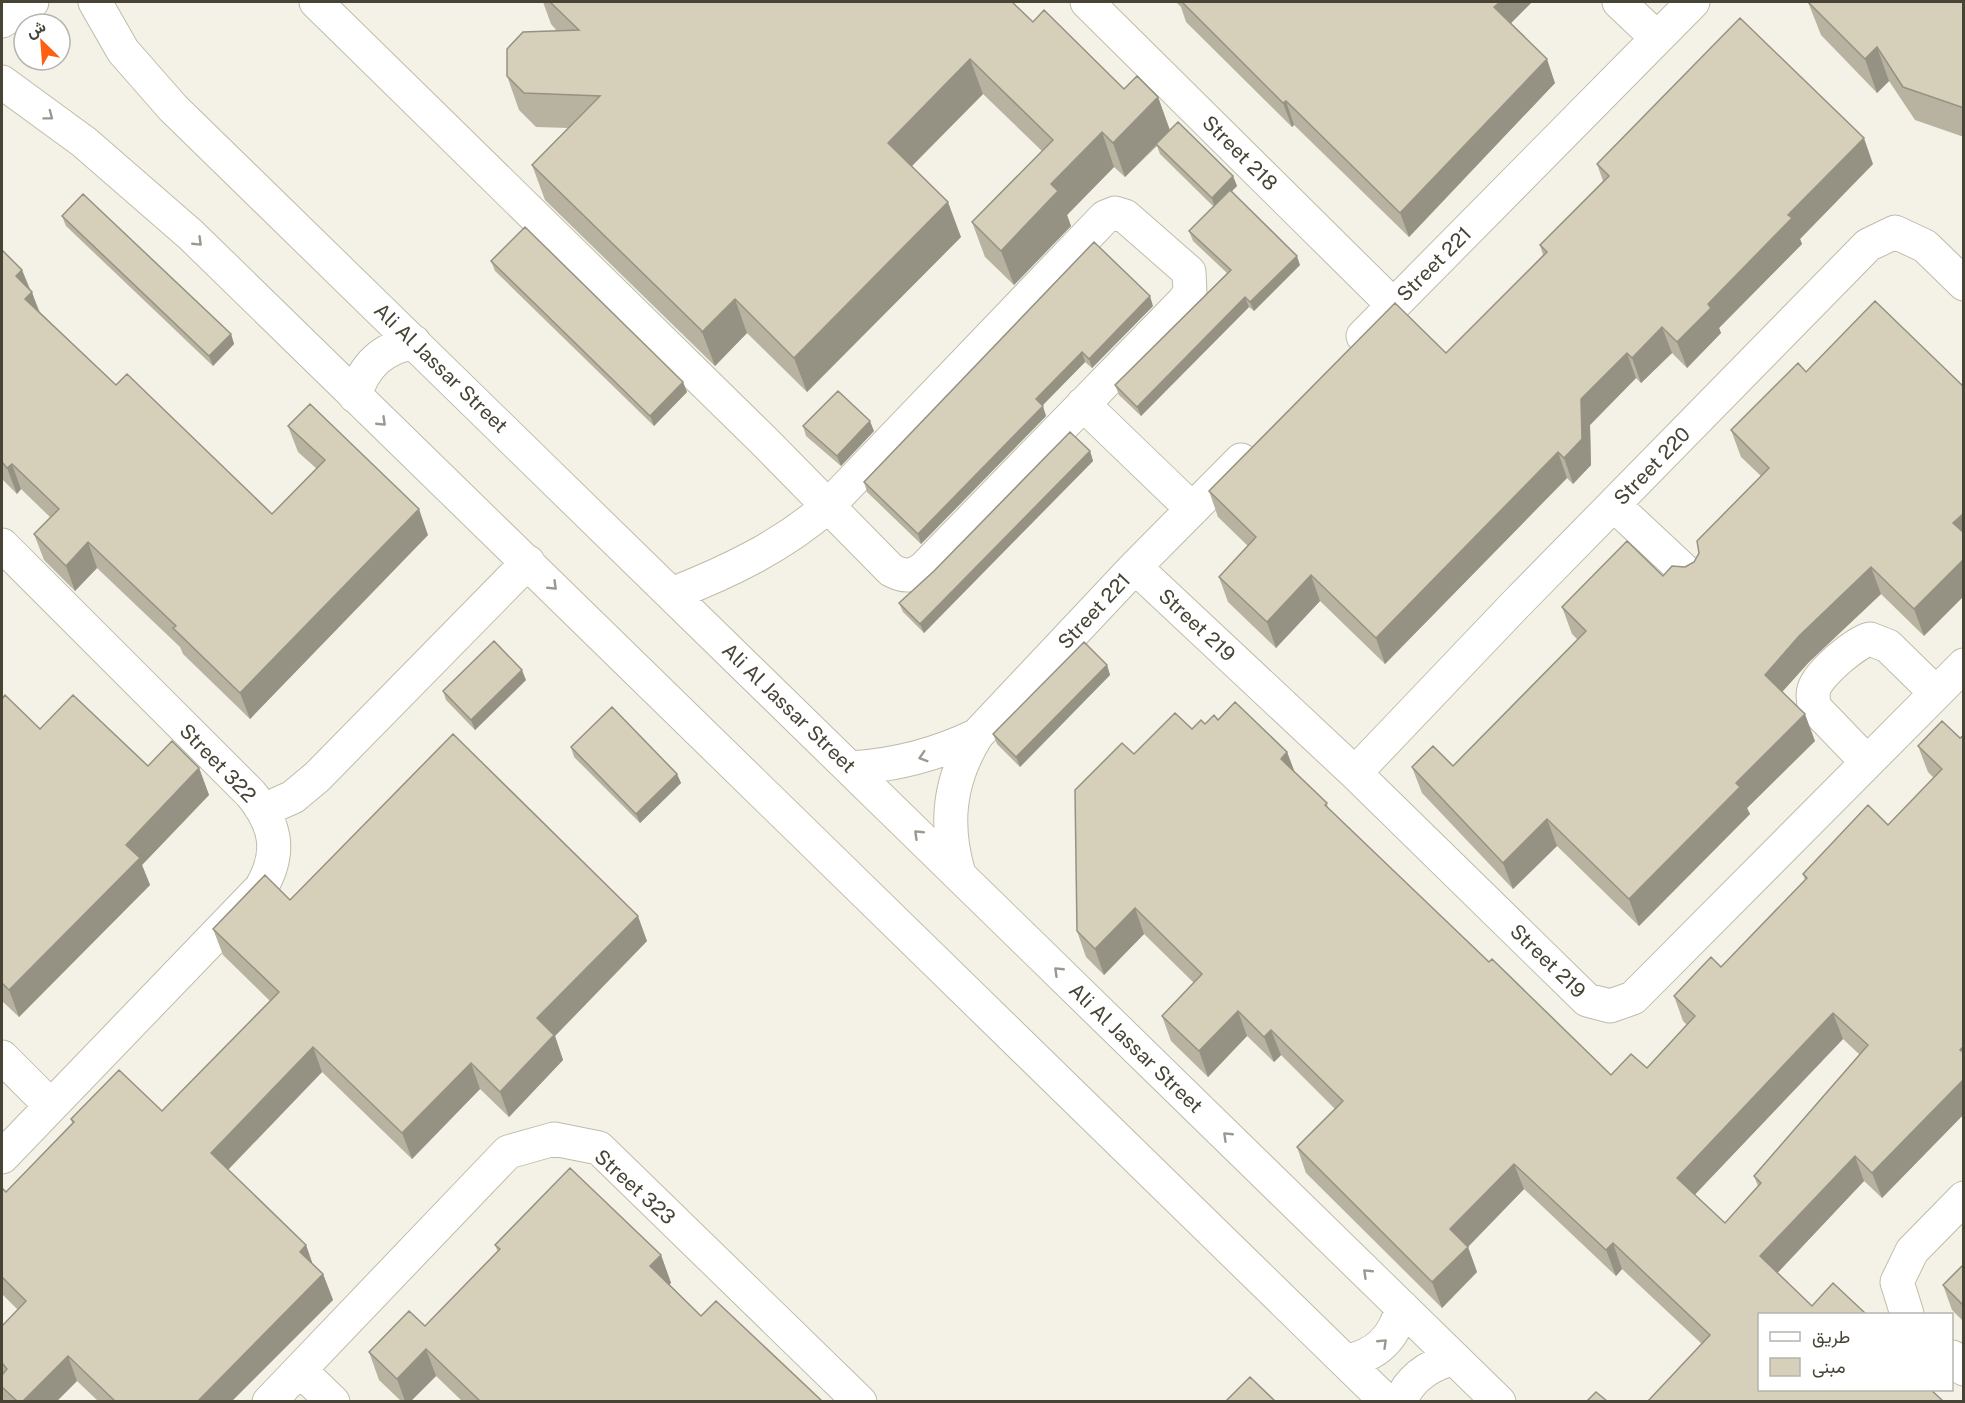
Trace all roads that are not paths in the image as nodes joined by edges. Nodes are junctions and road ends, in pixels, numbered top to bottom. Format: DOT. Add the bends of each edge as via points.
graph roads {
  1 [pos="32,2"];
  2 [pos="95,2"];
  3 [pos="316,2"];
  4 [pos="1087,2"];
  5 [pos="1619,2"];
  6 [pos="1693,2"];
  7 [pos="2,21"];
  8 [pos="1657,38"];
  9 [pos="2,82"];
  10 [pos="1964,284"];
  11 [pos="1394,305"];
  12 [pos="414,342"];
  13 [pos="1343,356"];
  14 [pos="355,396"];
  15 [pos="1083,404"];
  16 [pos="1259,441"];
  17 [pos="1614,505"];
  18 [pos="828,506"];
  19 [pos="1192,509"];
  20 [pos="2,545"];
  21 [pos="528,562"];
  22 [pos="1135,567"];
  23 [pos="1690,576"];
  24 [pos="672,594"];
  25 [pos="1964,665"];
  26 [pos="1936,693"];
  27 [pos="977,735"];
  28 [pos="1867,762"];
  29 [pos="851,768"];
  30 [pos="1355,772"];
  31 [pos="264,810"];
  32 [pos="959,874"];
  33 [pos="2,1058"];
  34 [pos="50,1105"];
  35 [pos="2,1157"];
  36 [pos="1964,1198"];
  37 [pos="1402,1307"];
  38 [pos="1908,1313"];
  39 [pos="1454,1358"];
  40 [pos="1953,1358"];
  41 [pos="1346,1361"];
  42 [pos="1964,1369"];
  43 [pos="300,1370"];
  44 [pos="269,1401"];
  45 [pos="333,1401"];
  46 [pos="860,1401"];
  47 [pos="1387,1401"];
  48 [pos="1400,1401"];
  49 [pos="1499,1401"];
  1 -- 7 [label="street"];
  2 -- 12 [label="street, Ali Al Jassar Street" via="123,51 147,81"];
  3 -- 18 [label="street"];
  4 -- 11 [label="street, Street 218"];
  5 -- 8 [label="street"];
  6 -- 8 [label="street, Street 221"];
  8 -- 11 [label="street, Street 221"];
  9 -- 14 [label="street, one-way" via="131,181"];
  10 -- 17 [label="street, Street 220" via="1925,246 1895,232 1868,245"];
  11 -- 13 [label="street, Street 221"];
  12 -- 14 [label="street" via="389,349 378,357 360,381"];
  12 -- 24 [label="street, Ali Al Jassar Street"];
  14 -- 21 [label="street, one-way"];
  15 -- 18 [label="street" via="916,574 907,576 891,570"];
  15 -- 18 [label="street" via="1183,302 1192,283 1182,264 1134,222 1115,213 1097,224"];
  15 -- 19 [label="street"];
  16 -- 19 [label="street, Street 221"];
  17 -- 23 [label="street"];
  17 -- 30 [label="street, Street 220"];
  18 -- 24 [label="street" via="744,562"];
  19 -- 22 [label="street, Street 221"];
  20 -- 31 [label="street, Street 322"];
  21 -- 31 [label="street" via="311,782 293,797"];
  21 -- 41 [label="street, one-way"];
  22 -- 27 [label="street, Street 221"];
  22 -- 30 [label="street, Street 219"];
  24 -- 29 [label="street, Ali Al Jassar Street"];
  25 -- 26 [label="street, Street 219"];
  26 -- 28 [label="street, Street 219"];
  26 -- 28 [label="street" via="1888,646 1870,639 1853,646 1820,679 1812,698 1815,708"];
  27 -- 29 [label="street, Street 221, one-way" via="916,760"];
  27 -- 32 [label="street, Street 221" via="965,754 951,797 949,824"];
  28 -- 30 [label="street, Street 219" via="1633,998 1610,1006 1587,1000"];
  32 -- 29 [label="street, Ali Al Jassar Street, one-way"];
  31 -- 34 [label="street, Street 322" via="272,829 274,851 271,871 261,888"];
  37 -- 32 [label="street, Ali Al Jassar Street, one-way"];
  33 -- 34 [label="street"];
  34 -- 35 [label="street, Street 322"];
  36 -- 38 [label="street" via="1912,1251 1897,1282"];
  37 -- 39 [label="street, Ali Al Jassar Street"];
  41 -- 37 [label="street, one-way" via="1381,1347 1398,1322"];
  39 -- 48 [label="street" via="1417,1376"];
  39 -- 49 [label="street, Ali Al Jassar Street"];
  40 -- 42 [label="street"];
  41 -- 47 [label="street"];
  43 -- 44 [label="street, Street 323"];
  43 -- 45 [label="street"];
  43 -- 46 [label="street, Street 323" via="508,1152 554,1139 598,1148"];
}
